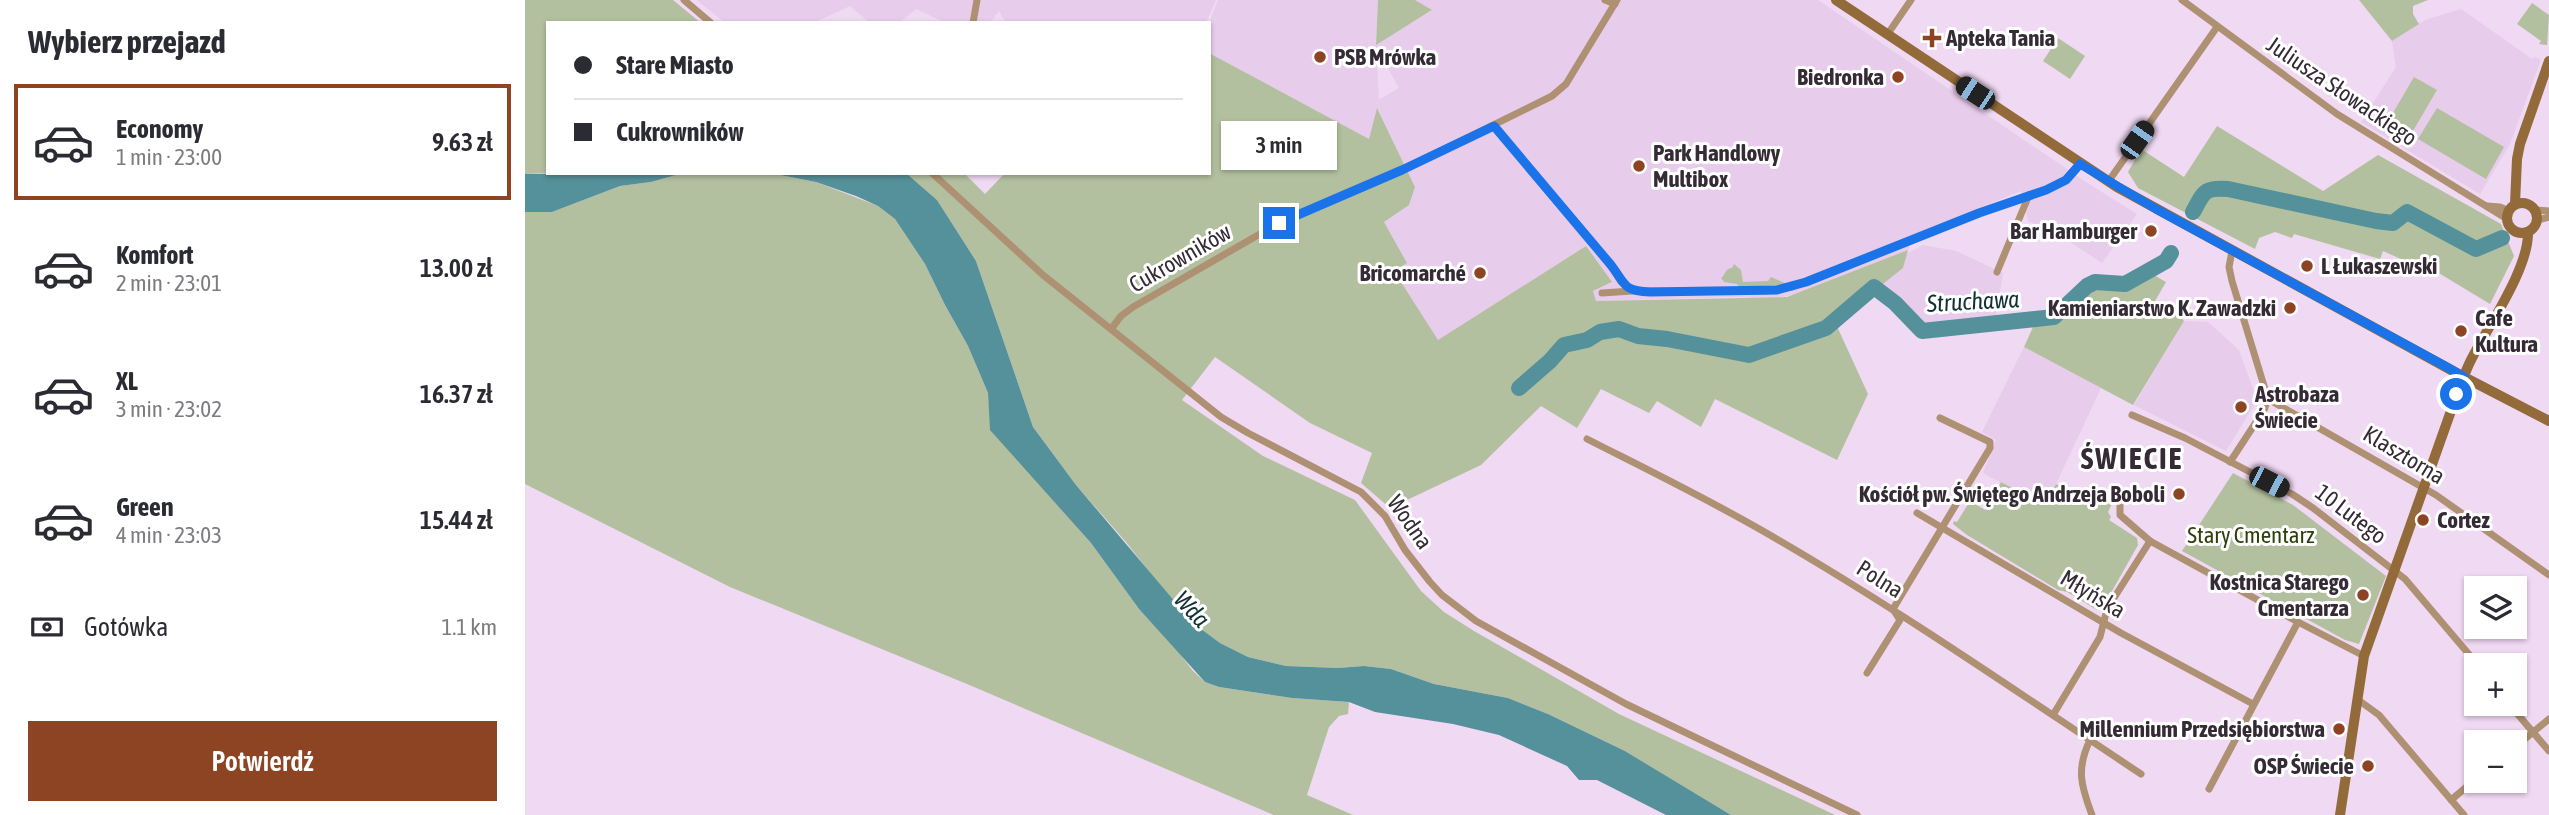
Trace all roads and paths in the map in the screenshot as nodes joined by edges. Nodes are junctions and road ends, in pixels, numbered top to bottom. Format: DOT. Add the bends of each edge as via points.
graph roads {
  1 [pos="684,0"];
  2 [pos="977,0"];
  3 [pos="1605,0"];
  4 [pos="1836,0"];
  5 [pos="1911,0"];
  6 [pos="2182,0"];
  7 [pos="1616,2"];
  8 [pos="709,21"];
  9 [pos="972,21"];
  10 [pos="2217,26"];
  11 [pos="1887,35"];
  12 [pos="2549,61"];
  13 [pos="1494,126"];
  14 [pos="2080,164"];
  15 [pos="934,175"];
  16 [pos="2108,182"];
  17 [pos="2029,195"];
  18 [pos="2514,209"];
  19 [pos="2549,211"];
  20 [pos="2537,215"];
  21 [pos="2549,216"];
  22 [pos="2523,232"];
  23 [pos="2232,251"];
  24 [pos="1997,272"];
  25 [pos="1633,291"];
  26 [pos="1602,293"];
  27 [pos="1111,329"];
  28 [pos="2464,377"];
  29 [pos="2268,399"];
  30 [pos="2133,415"];
  31 [pos="1940,418"];
  32 [pos="2549,421"];
  33 [pos="1587,439"];
  34 [pos="2230,462"];
  35 [pos="2424,488"];
  36 [pos="2120,504"];
  37 [pos="1917,513"];
  38 [pos="1943,527"];
  39 [pos="2150,541"];
  40 [pos="2395,571"];
  41 [pos="2549,575"];
  42 [pos="1893,609"];
  43 [pos="2103,622"];
  44 [pos="2298,622"];
  45 [pos="2467,653"];
  46 [pos="2364,656"];
  47 [pos="1867,673"];
  48 [pos="2357,699"];
  49 [pos="2253,704"];
  50 [pos="2053,715"];
  51 [pos="2519,716"];
  52 [pos="2549,719"];
  53 [pos="2533,733"];
  54 [pos="2527,738"];
  55 [pos="2090,740"];
  56 [pos="2549,751"];
  57 [pos="2141,774"];
  58 [pos="2209,789"];
  59 [pos="2464,789"];
  60 [pos="2451,800"];
  61 [pos="1857,815"];
  62 [pos="2092,815"];
  63 [pos="2340,815"];
  64 [pos="2464,815"];
  1 -- 8 [label="street"];
  2 -- 9 [label="street"];
  3 -- 7 [label="street"];
  4 -- 11 [label="street"];
  5 -- 11 [label="street"];
  6 -- 10 [label="street, Juliusza Słowackiego"];
  7 -- 13 [label="street, Cukrowników" via="1563,88"];
  10 -- 16 [label="street"];
  10 -- 18 [label="street, Juliusza Słowackiego" via="2337,114 2486,206"];
  11 -- 14 [label="street"];
  12 -- 18 [label="street" via="2520,144"];
  13 -- 25 [label="street"];
  13 -- 27 [label="street, Cukrowników" via="1269,228 1133,307"];
  14 -- 16 [label="street"];
  14 -- 17 [label="street" via="2063,182"];
  15 -- 27 [label="street, Wodna" via="1018,254"];
  16 -- 23 [label="street"];
  17 -- 24 [label="street"];
  17 -- 25 [label="street" via="1792,287"];
  18 -- 20 [label="street"];
  18 -- 22 [label="street" via="2512,229"];
  19 -- 20 [label="street"];
  20 -- 21 [label="street"];
  20 -- 22 [label="street" via="2535,227"];
  22 -- 28 [label="street" via="2524,253"];
  23 -- 28 [label="street"];
  23 -- 29 [label="street" via="2232,281"];
  25 -- 26 [label="street"];
  27 -- 61 [label="street, Wodna" via="1227,421 1360,492 1385,516 1430,582 1476,621 1626,704"];
  28 -- 32 [label="street"];
  28 -- 35 [label="street"];
  29 -- 34 [label="street"];
  29 -- 35 [label="street, Klasztorna"];
  30 -- 34 [label="street, 10 Lutego"];
  31 -- 38 [label="street" via="1990,442"];
  33 -- 42 [label="street, Polna" via="1761,529"];
  34 -- 40 [label="street, 10 Lutego" via="2291,494"];
  35 -- 40 [label="street"];
  35 -- 41 [label="street, Klasztorna"];
  36 -- 39 [label="street" via="2120,514"];
  37 -- 38 [label="street, Młyńska"];
  38 -- 42 [label="street"];
  38 -- 43 [label="street, Młyńska"];
  39 -- 43 [label="street"];
  39 -- 44 [label="street"];
  40 -- 45 [label="street, 10 Lutego"];
  40 -- 46 [label="street"];
  42 -- 47 [label="street" via="1900,620"];
  42 -- 50 [label="street, Polna"];
  43 -- 49 [label="street, Młyńska"];
  43 -- 50 [label="street" via="2100,637"];
  44 -- 46 [label="street"];
  44 -- 49 [label="street"];
  46 -- 48 [label="street"];
  48 -- 60 [label="street" via="2379,715"];
  48 -- 63 [label="street"];
  49 -- 58 [label="street"];
  50 -- 55 [label="street, Polna"];
  51 -- 53 [label="street"];
  52 -- 53 [label="street"];
  53 -- 54 [label="street"];
  53 -- 56 [label="street"];
  55 -- 57 [label="street, Polna"];
  55 -- 62 [label="street" via="2080,771 2081,788"];
  59 -- 60 [label="street"];
  60 -- 64 [label="street"];
}
